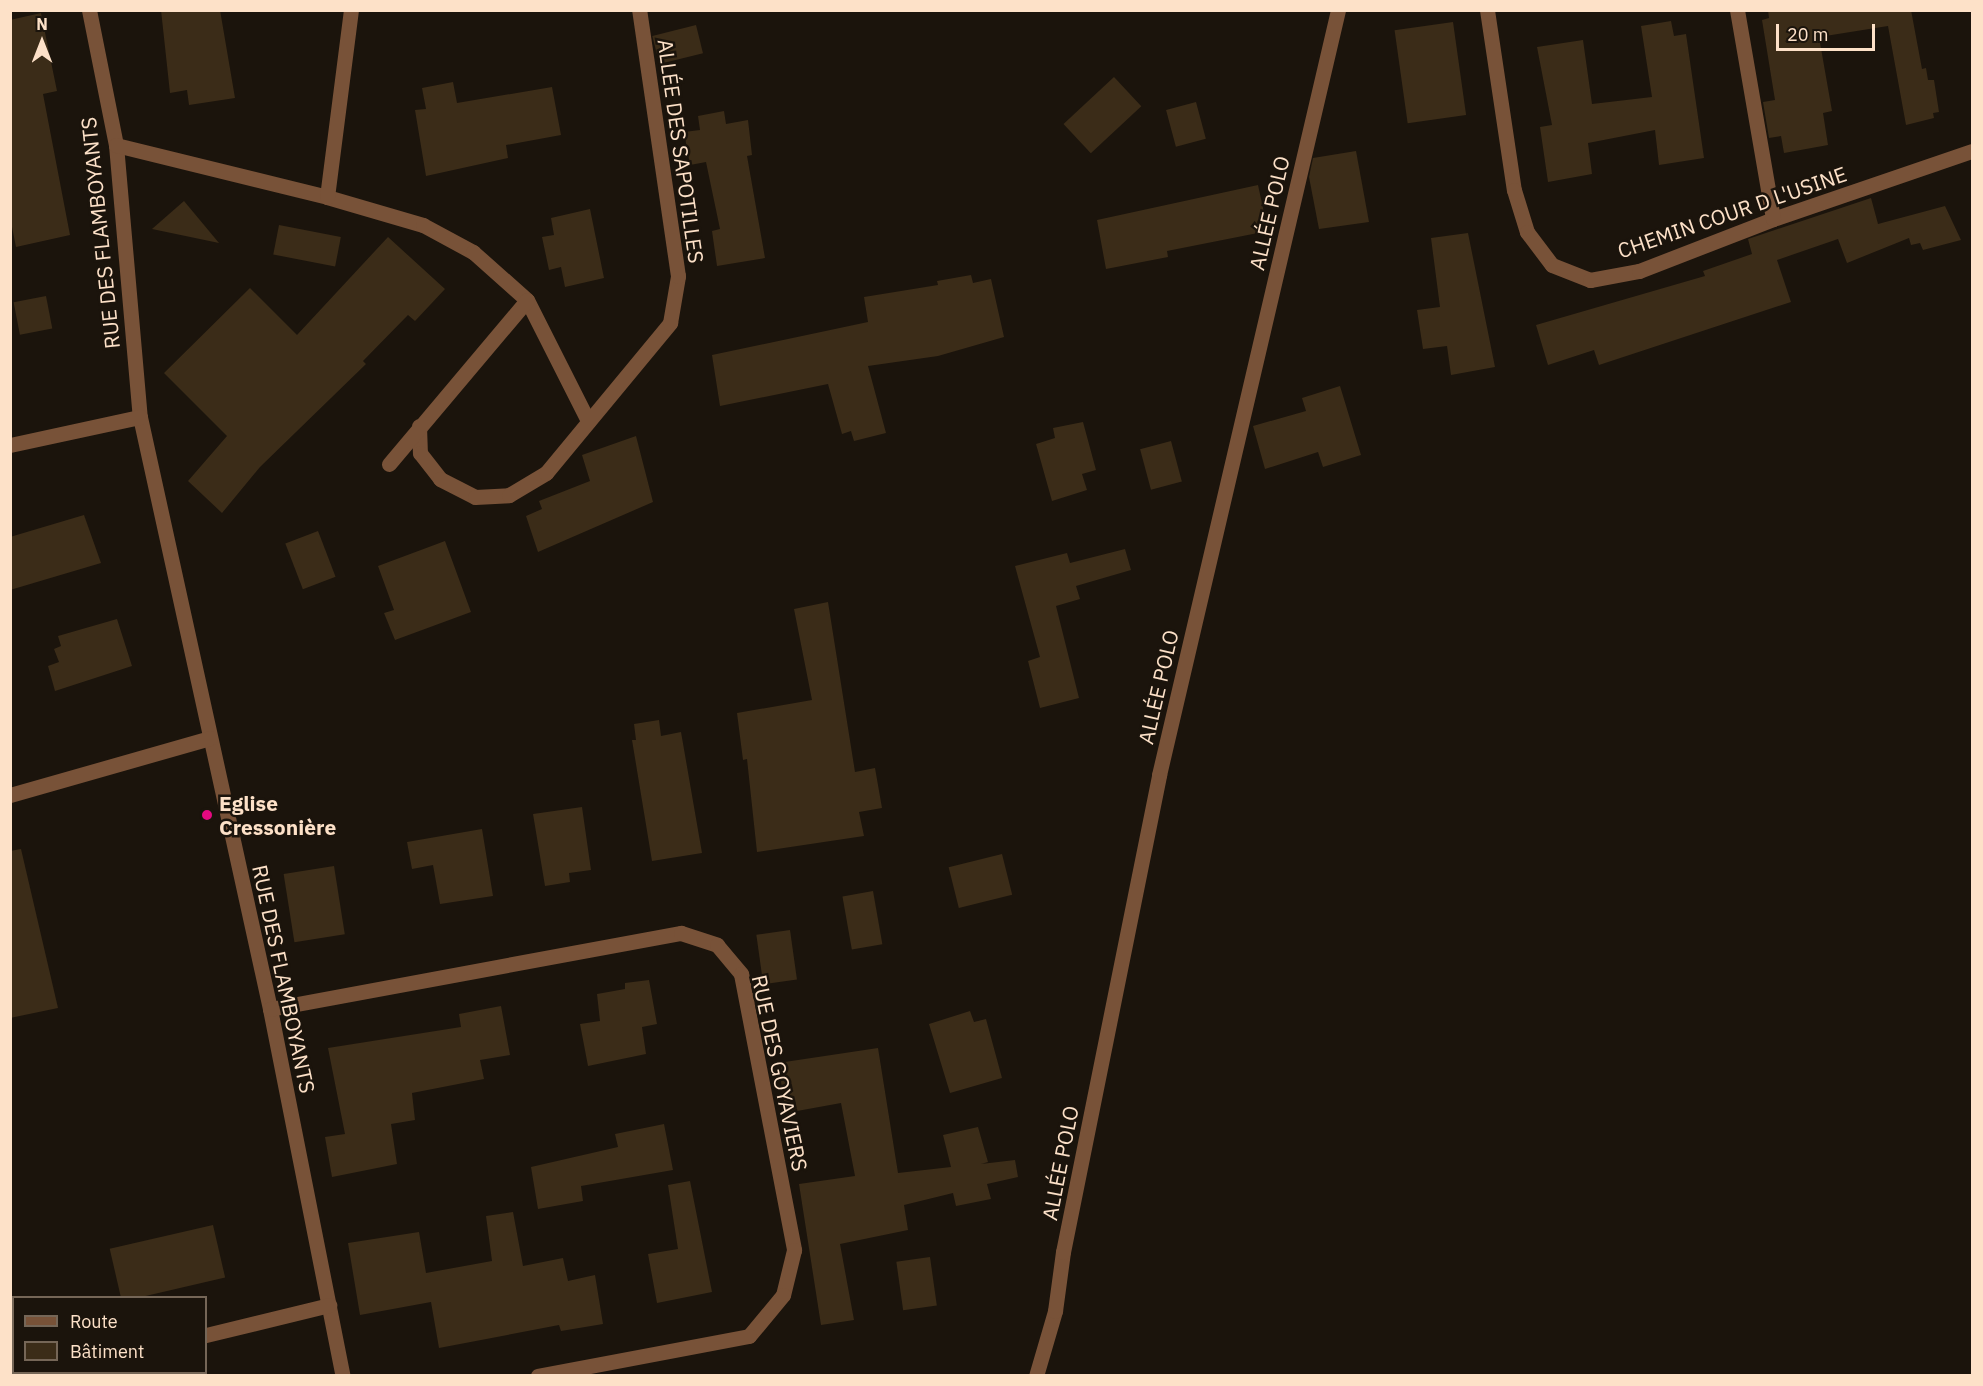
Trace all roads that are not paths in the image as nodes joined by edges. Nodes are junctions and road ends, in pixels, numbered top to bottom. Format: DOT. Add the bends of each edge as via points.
graph roads {
  1 [pos="90,10"];
  2 [pos="351,10"];
  3 [pos="639,10"];
  4 [pos="1338,10"];
  5 [pos="1487,10"];
  6 [pos="1737,10"];
  7 [pos="116,145"];
  8 [pos="1972,151"];
  9 [pos="327,197"];
  10 [pos="1773,219"];
  11 [pos="527,300"];
  12 [pos="140,417"];
  13 [pos="588,421"];
  14 [pos="418,426"];
  15 [pos="10,446"];
  16 [pos="388,464"];
  17 [pos="210,738"];
  18 [pos="10,795"];
  19 [pos="270,1009"];
  20 [pos="329,1305"];
  21 [pos="207,1335"];
  22 [pos="343,1376"];
  23 [pos="538,1376"];
  24 [pos="1036,1376"];
  1 -- 7 [label="street, RUE DES FLAMBOYANTS"];
  2 -- 9 [label="street"];
  3 -- 13 [label="street, ALLÉE DES SAPOTILLES" via="678,276 670,322"];
  4 -- 24 [label="street, ALLÉE POLO" via="1159,775 1065,1241 1055,1311"];
  5 -- 10 [label="street, CHEMIN COUR D L'USINE" via="1514,190 1527,232 1552,265 1590,280 1639,271"];
  6 -- 10 [label="street"];
  7 -- 9 [label="street"];
  7 -- 12 [label="street, RUE DES FLAMBOYANTS"];
  8 -- 10 [label="street, CHEMIN COUR D L'USINE"];
  9 -- 11 [label="street" via="423,225 473,252"];
  11 -- 13 [label="street"];
  11 -- 14 [label="street"];
  12 -- 15 [label="street"];
  12 -- 17 [label="street, RUE DES FLAMBOYANTS"];
  13 -- 14 [label="street, ALLÉE DES SAPOTILLES" via="546,473 509,495 475,497 440,479 420,453"];
  14 -- 16 [label="street"];
  17 -- 18 [label="street"];
  17 -- 19 [label="street, RUE DES FLAMBOYANTS"];
  19 -- 20 [label="street, RUE DES FLAMBOYANTS"];
  19 -- 23 [label="street, RUE DES GOYAVIERS" via="681,933 717,945 741,974 794,1250 783,1295 749,1336"];
  20 -- 21 [label="street"];
  20 -- 22 [label="street, RUE DES FLAMBOYANTS"];
}
